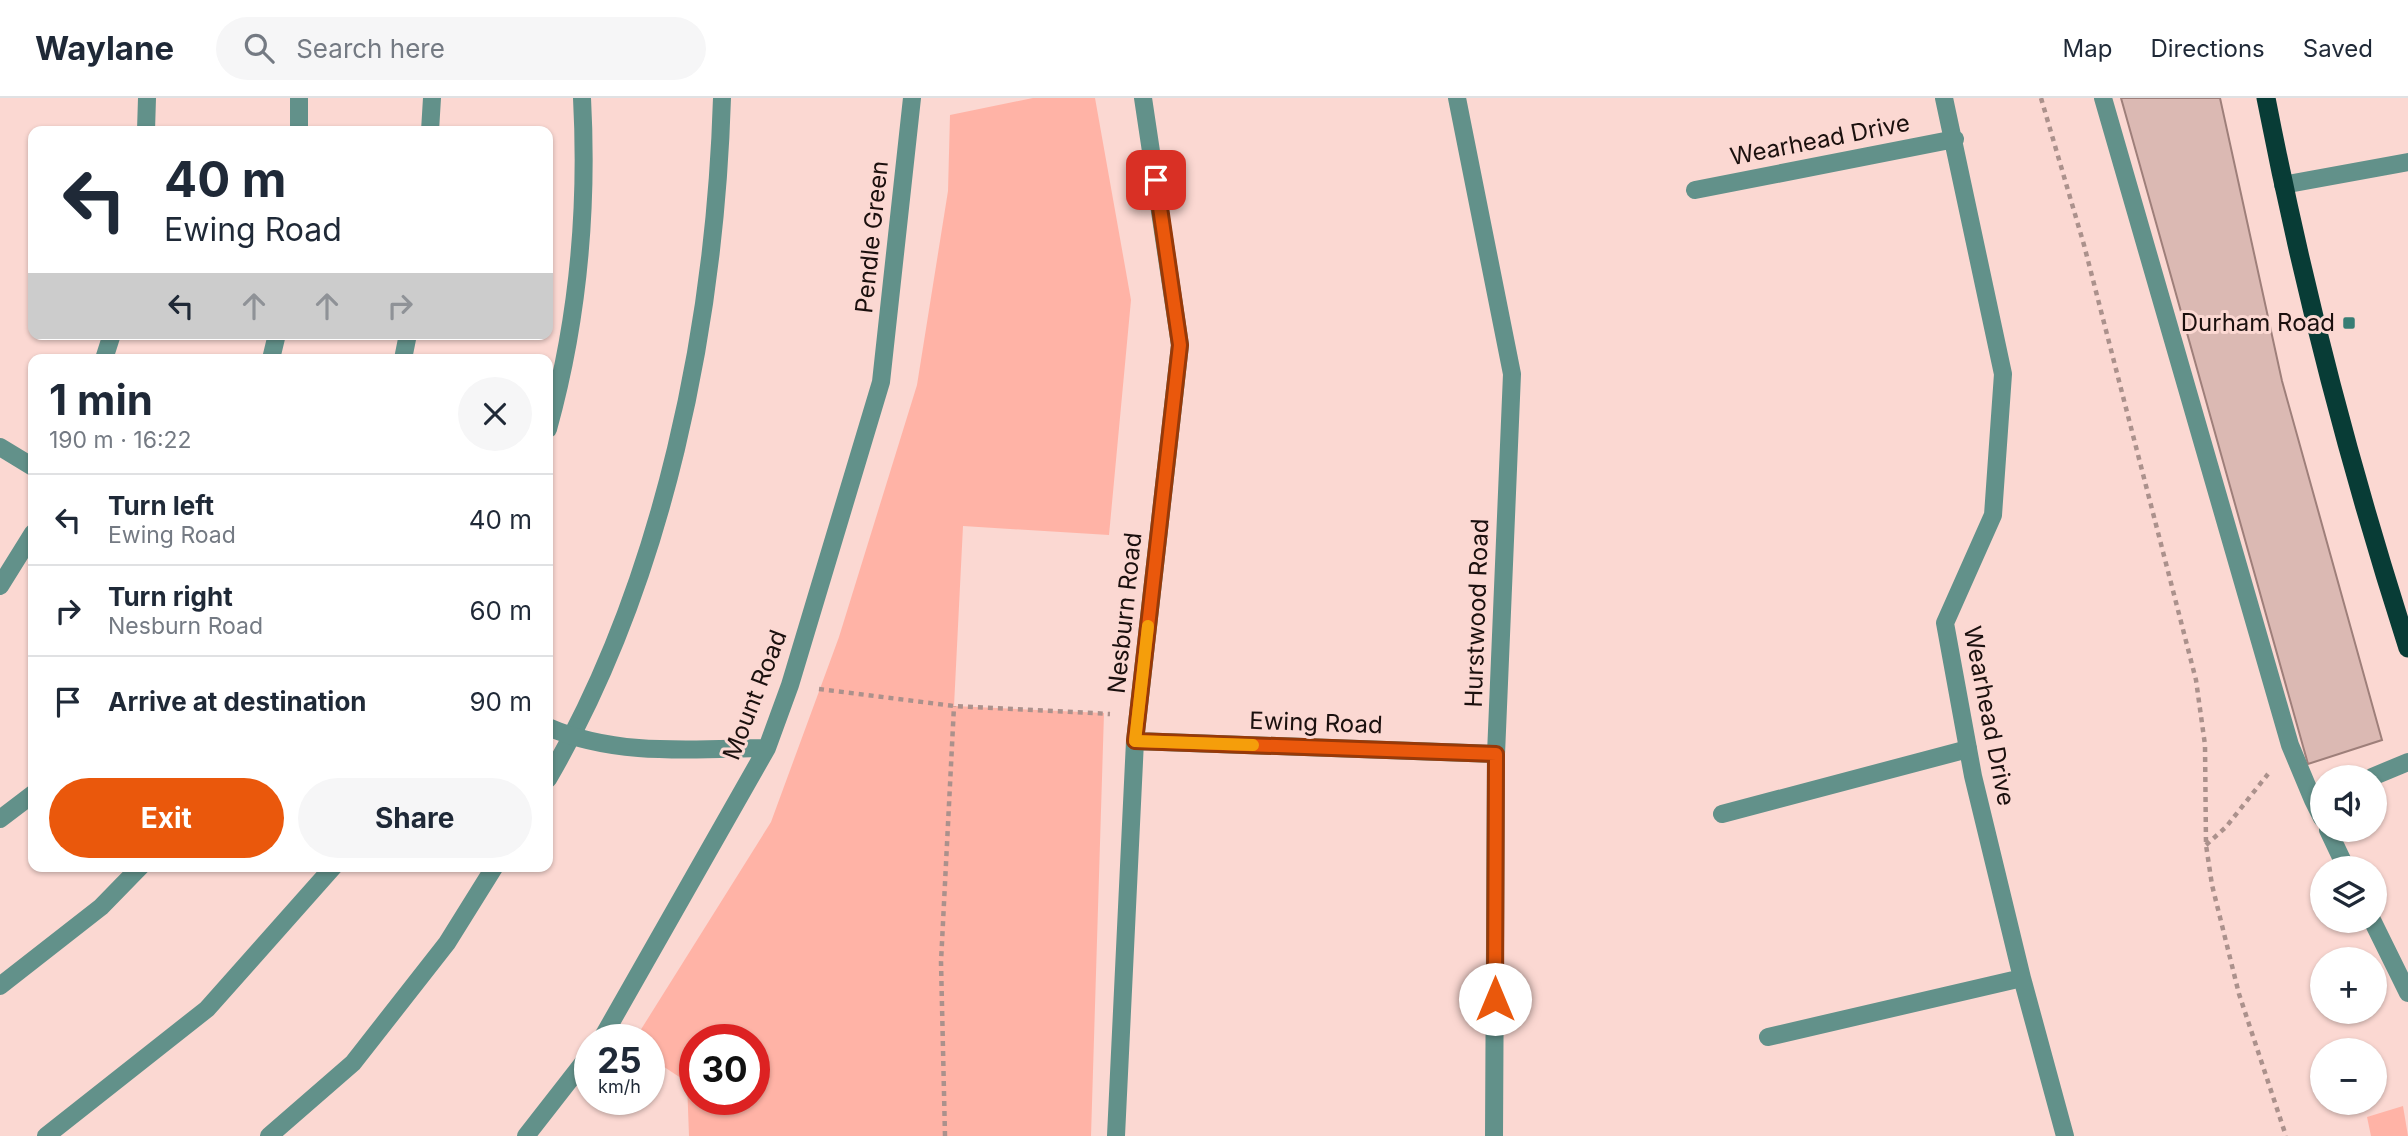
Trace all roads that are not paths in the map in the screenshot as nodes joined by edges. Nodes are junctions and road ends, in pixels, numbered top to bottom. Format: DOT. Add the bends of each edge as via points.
graph roads {
  1 [pos="147,98"];
  2 [pos="299,98"];
  3 [pos="432,98"];
  4 [pos="582,98"];
  5 [pos="722,98"];
  6 [pos="912,98"];
  7 [pos="1143,98"];
  8 [pos="1457,98"];
  9 [pos="1944,98"];
  10 [pos="2104,98"];
  11 [pos="2266,98"];
  12 [pos="146,126"];
  13 [pos="299,126"];
  14 [pos="430,126"];
  15 [pos="1955,139"];
  16 [pos="2408,162"];
  17 [pos="2283,185"];
  18 [pos="1695,190"];
  19 [pos="881,382"];
  20 [pos="553,411"];
  21 [pos="0,447"];
  22 [pos="28,464"];
  23 [pos="28,541"];
  24 [pos="0,586"];
  25 [pos="2408,648"];
  26 [pos="553,729"];
  27 [pos="572,738"];
  28 [pos="1135,741"];
  29 [pos="767,748"];
  30 [pos="1968,750"];
  31 [pos="1496,754"];
  32 [pos="2408,762"];
  33 [pos="553,770"];
  34 [pos="2387,771"];
  35 [pos="2310,784"];
  36 [pos="28,797"];
  37 [pos="1722,814"];
  38 [pos="0,819"];
  39 [pos="135,872"];
  40 [pos="329,872"];
  41 [pos="491,872"];
  42 [pos="2378,933"];
  43 [pos="2022,978"];
  44 [pos="0,986"];
  45 [pos="2404,987"];
  46 [pos="2408,1011"];
  47 [pos="610,1024"];
  48 [pos="1768,1037"];
  49 [pos="574,1074"];
  50 [pos="46,1136"];
  51 [pos="269,1136"];
  52 [pos="526,1136"];
  53 [pos="1116,1136"];
  54 [pos="1494,1136"];
  55 [pos="2065,1136"];
  1 -- 12 [label="street"];
  2 -- 13 [label="street"];
  3 -- 14 [label="street"];
  4 -- 20 [label="street" via="585,191 576,293"];
  5 -- 27 [label="street" via="707,301 667,484 635,592"];
  6 -- 19 [label="street, Pendle Green"];
  7 -- 28 [label="street, Nesburn Road" via="1180,345"];
  8 -- 31 [label="street, Hurstwood Road" via="1512,374"];
  9 -- 15 [label="street, Wearhead Drive"];
  10 -- 35 [label="street" via="2290,745"];
  11 -- 17 [label="highway"];
  15 -- 18 [label="street, Wearhead Drive"];
  15 -- 30 [label="street, Wearhead Drive" via="2003,374 1993,515 1945,623"];
  16 -- 17 [label="street"];
  17 -- 25 [label="highway" via="2352,461"];
  19 -- 29 [label="street, Mount Road"];
  21 -- 22 [label="street"];
  23 -- 24 [label="street"];
  26 -- 27 [label="street"];
  27 -- 29 [label="street" via="633,750"];
  27 -- 33 [label="street"];
  28 -- 31 [label="street, Ewing Road"];
  28 -- 53 [label="street, Nesburn Road"];
  29 -- 47 [label="street, Mount Road"];
  30 -- 37 [label="street"];
  30 -- 43 [label="street, Wearhead Drive"];
  31 -- 54 [label="street, Hurstwood Road"];
  32 -- 34 [label="street"];
  36 -- 38 [label="street"];
  39 -- 44 [label="street" via="101,907"];
  40 -- 50 [label="street" via="207,1009"];
  41 -- 51 [label="street" via="447,943 353,1063"];
  42 -- 45 [label="street"];
  43 -- 48 [label="street"];
  43 -- 55 [label="street, Wearhead Drive"];
  45 -- 46 [label="street"];
  49 -- 52 [label="street"];
}
